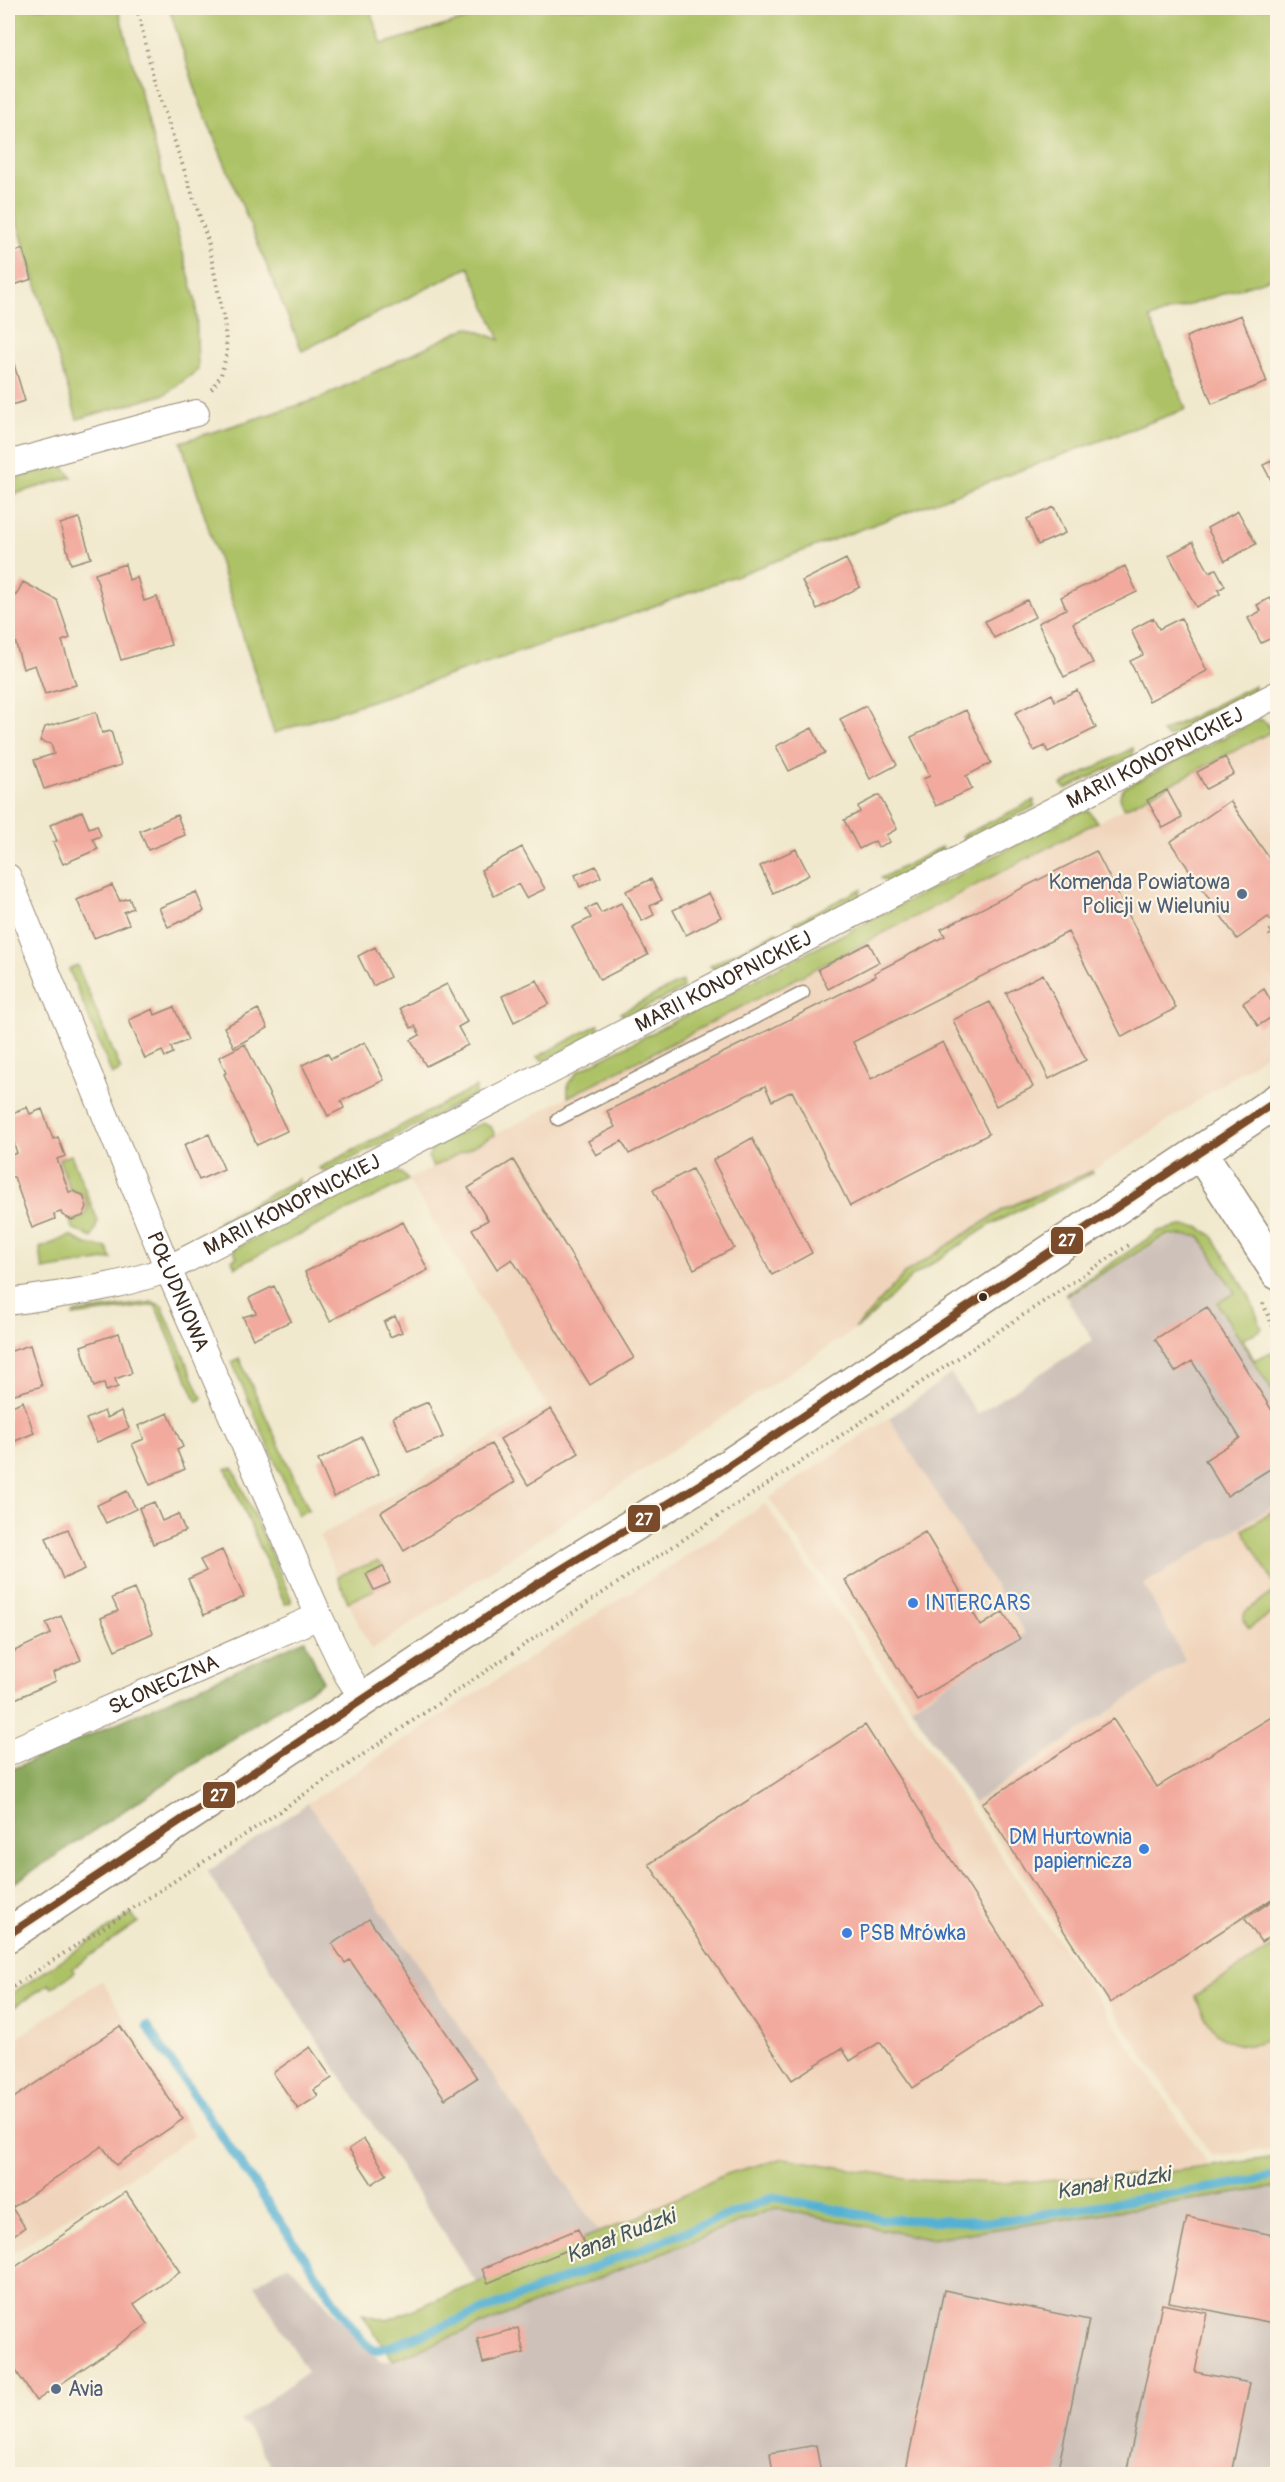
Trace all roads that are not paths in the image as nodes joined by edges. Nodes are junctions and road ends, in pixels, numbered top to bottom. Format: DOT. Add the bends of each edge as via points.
graph roads {
  1 [pos="196,413"];
  2 [pos="8,464"];
  3 [pos="1278,694"];
  4 [pos="8,877"];
  5 [pos="803,993"];
  6 [pos="1278,1100"];
  7 [pos="558,1119"];
  8 [pos="1200,1152"];
  9 [pos="168,1269"];
  10 [pos="1278,1273"];
  11 [pos="8,1302"];
  12 [pos="319,1616"];
  13 [pos="363,1700"];
  14 [pos="8,1753"];
  15 [pos="8,1935"];
  1 -- 2 [label="street"];
  3 -- 9 [label="street, MARII KONOPNICKIEJ"];
  4 -- 9 [label="street, POŁUDNIOWA"];
  5 -- 7 [label="lane"];
  6 -- 8 [label="main road"];
  8 -- 10 [label="main road"];
  8 -- 13 [label="main road" via="694,1489 534,1586"];
  9 -- 11 [label="street, MARII KONOPNICKIEJ" via="111,1286"];
  9 -- 12 [label="street, POŁUDNIOWA"];
  12 -- 13 [label="street, POŁUDNIOWA"];
  12 -- 14 [label="street, SŁONECZNA"];
  13 -- 15 [label="main road"];
}
